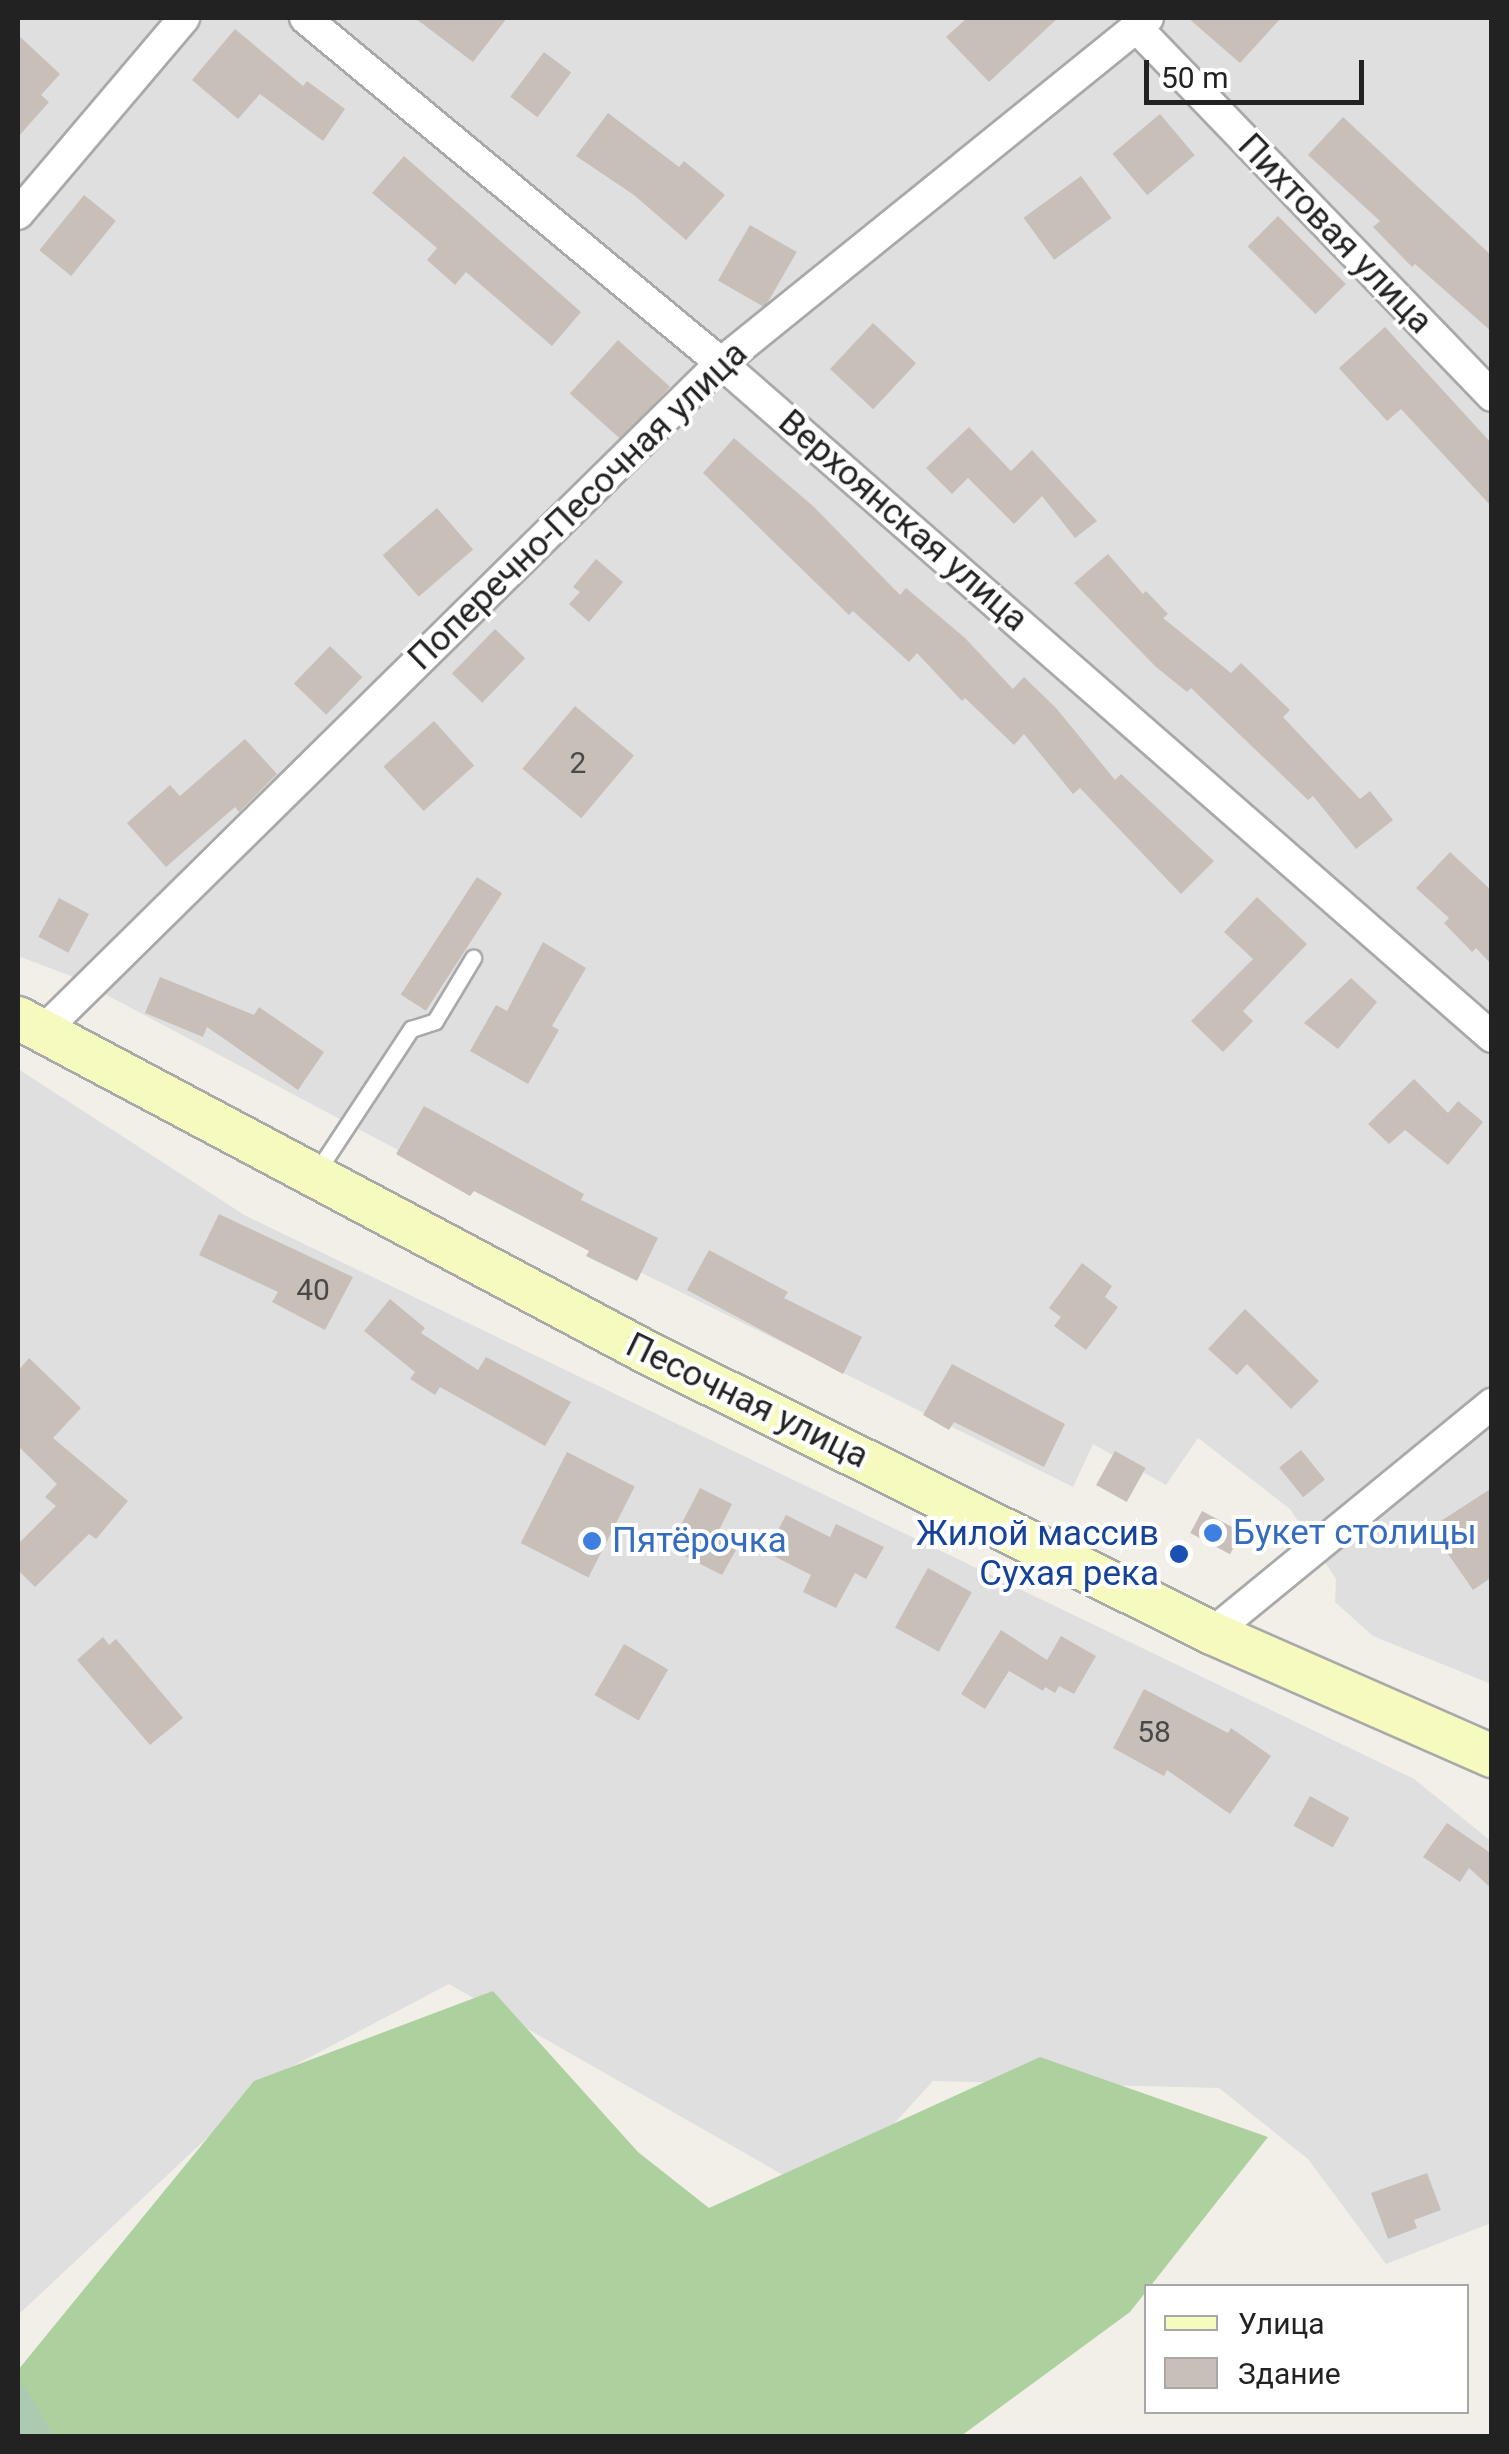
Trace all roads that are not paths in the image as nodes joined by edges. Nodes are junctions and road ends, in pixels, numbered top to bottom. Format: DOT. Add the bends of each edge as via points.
graph roads {
  1 [pos="184,18"];
  2 [pos="305,18"];
  3 [pos="1143,23"];
  4 [pos="18,214"];
  5 [pos="720,363"];
  6 [pos="1492,396"];
  7 [pos="473,958"];
  8 [pos="30,1025"];
  9 [pos="1492,1036"];
  10 [pos="314,1177"];
  11 [pos="1492,1404"];
  12 [pos="1212,1633"];
  13 [pos="1492,1756"];
  1 -- 4 [label="street"];
  2 -- 5 [label="street, Верхоянская улица"];
  3 -- 5 [label="street, Поперечно-Песочная улица"];
  3 -- 6 [label="street, Пихтовая улица"];
  5 -- 8 [label="street, Поперечно-Песочная улица"];
  5 -- 9 [label="street, Верхоянская улица"];
  7 -- 10 [label="lane" via="435,1021 411,1029"];
  8 -- 10 [label="main road, Песочная улица"];
  10 -- 12 [label="main road, Песочная улица" via="650,1354"];
  11 -- 12 [label="street"];
  12 -- 13 [label="main road, Песочная улица"];
}
